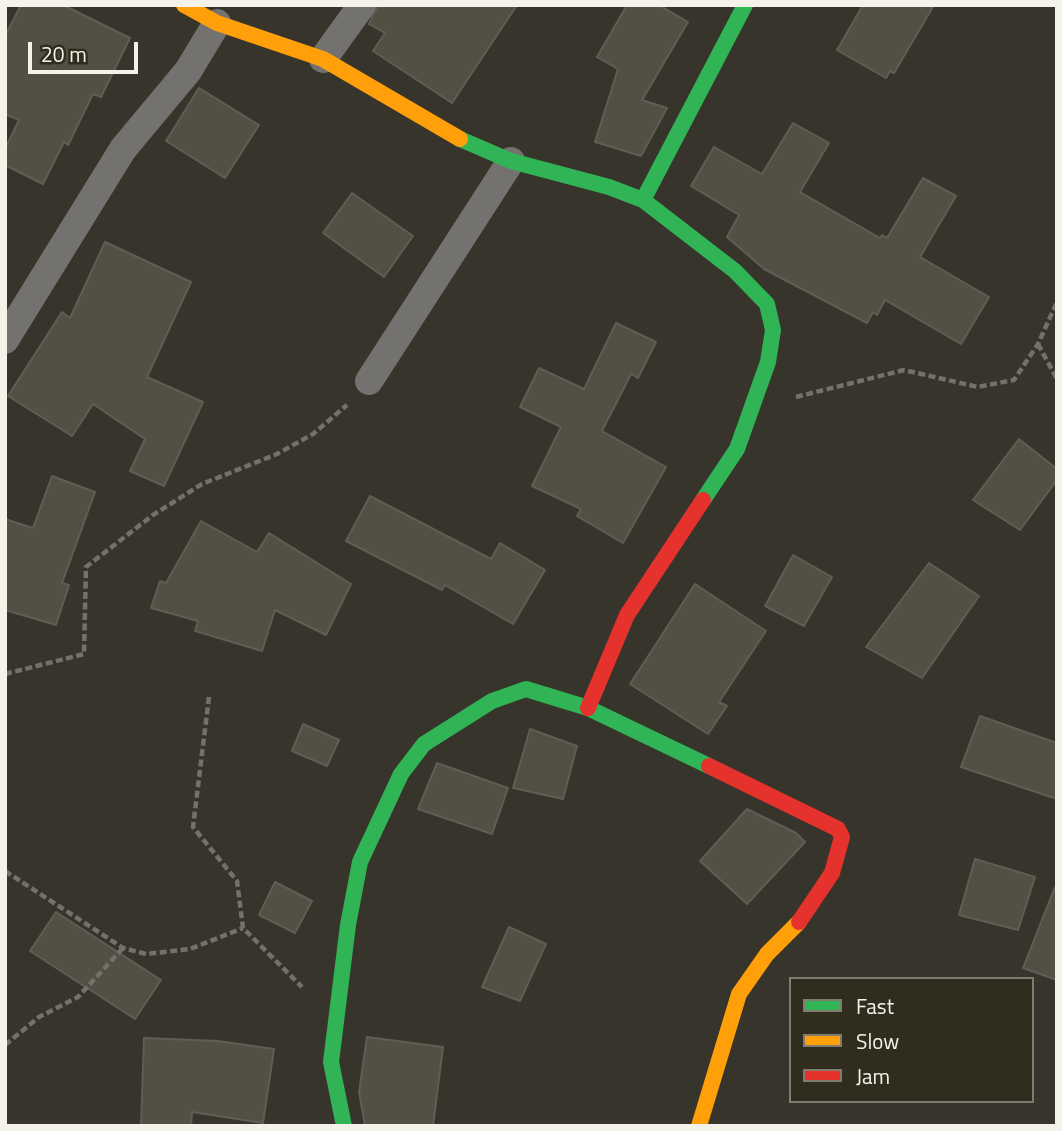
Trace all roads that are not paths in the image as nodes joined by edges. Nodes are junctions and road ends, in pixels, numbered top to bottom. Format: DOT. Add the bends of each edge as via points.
graph roads {
  1 [pos="184,5"];
  2 [pos="362,5"];
  3 [pos="745,5"];
  4 [pos="217,23"];
  5 [pos="323,59"];
  6 [pos="512,161"];
  7 [pos="643,200"];
  8 [pos="5,340"];
  9 [pos="369,381"];
  10 [pos="588,708"];
  11 [pos="344,1126"];
  12 [pos="699,1126"];
  1 -- 4 [label="street"];
  2 -- 5 [label="street"];
  3 -- 7 [label="street"];
  4 -- 5 [label="street"];
  4 -- 8 [label="street" via="188,71 123,149"];
  5 -- 6 [label="street" via="456,137"];
  6 -- 7 [label="street"];
  6 -- 9 [label="street"];
  7 -- 10 [label="street" via="735,271 767,304 773,330 768,362 737,449 628,615"];
  10 -- 11 [label="street" via="526,689 492,701 424,744 401,774 360,862 348,925 331,1062"];
  10 -- 12 [label="street" via="838,829 842,837 832,873 805,916 767,954 739,994"];
}
